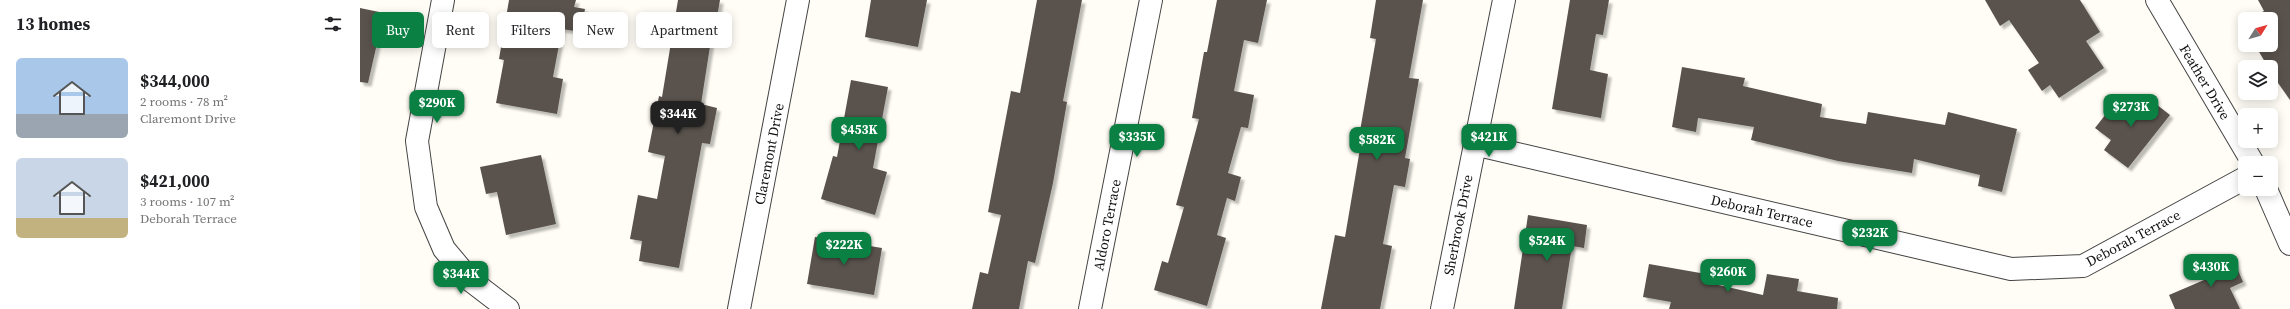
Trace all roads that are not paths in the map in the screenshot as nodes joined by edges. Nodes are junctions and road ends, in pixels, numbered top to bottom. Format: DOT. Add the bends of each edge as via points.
graph roads {
  1 [pos="444,0"];
  2 [pos="798,0"];
  3 [pos="1151,0"];
  4 [pos="1504,0"];
  5 [pos="2157,0"];
  6 [pos="1474,144"];
  7 [pos="2249,156"];
  8 [pos="2238,182"];
  9 [pos="2269,196"];
  10 [pos="2290,244"];
  11 [pos="508,309"];
  12 [pos="739,309"];
  13 [pos="1090,309"];
  14 [pos="1442,309"];
  1 -- 11 [label="street" via="417,141 426,207 444,249 470,280"];
  2 -- 12 [label="street, Claremont Drive"];
  3 -- 13 [label="street, Aldoro Terrace"];
  4 -- 6 [label="street, Sherbrook Drive"];
  5 -- 7 [label="street, Feather Drive"];
  6 -- 8 [label="street, Deborah Terrace" via="2011,269 2083,266"];
  6 -- 14 [label="street, Sherbrook Drive"];
  9 -- 10 [label="street"];
}
